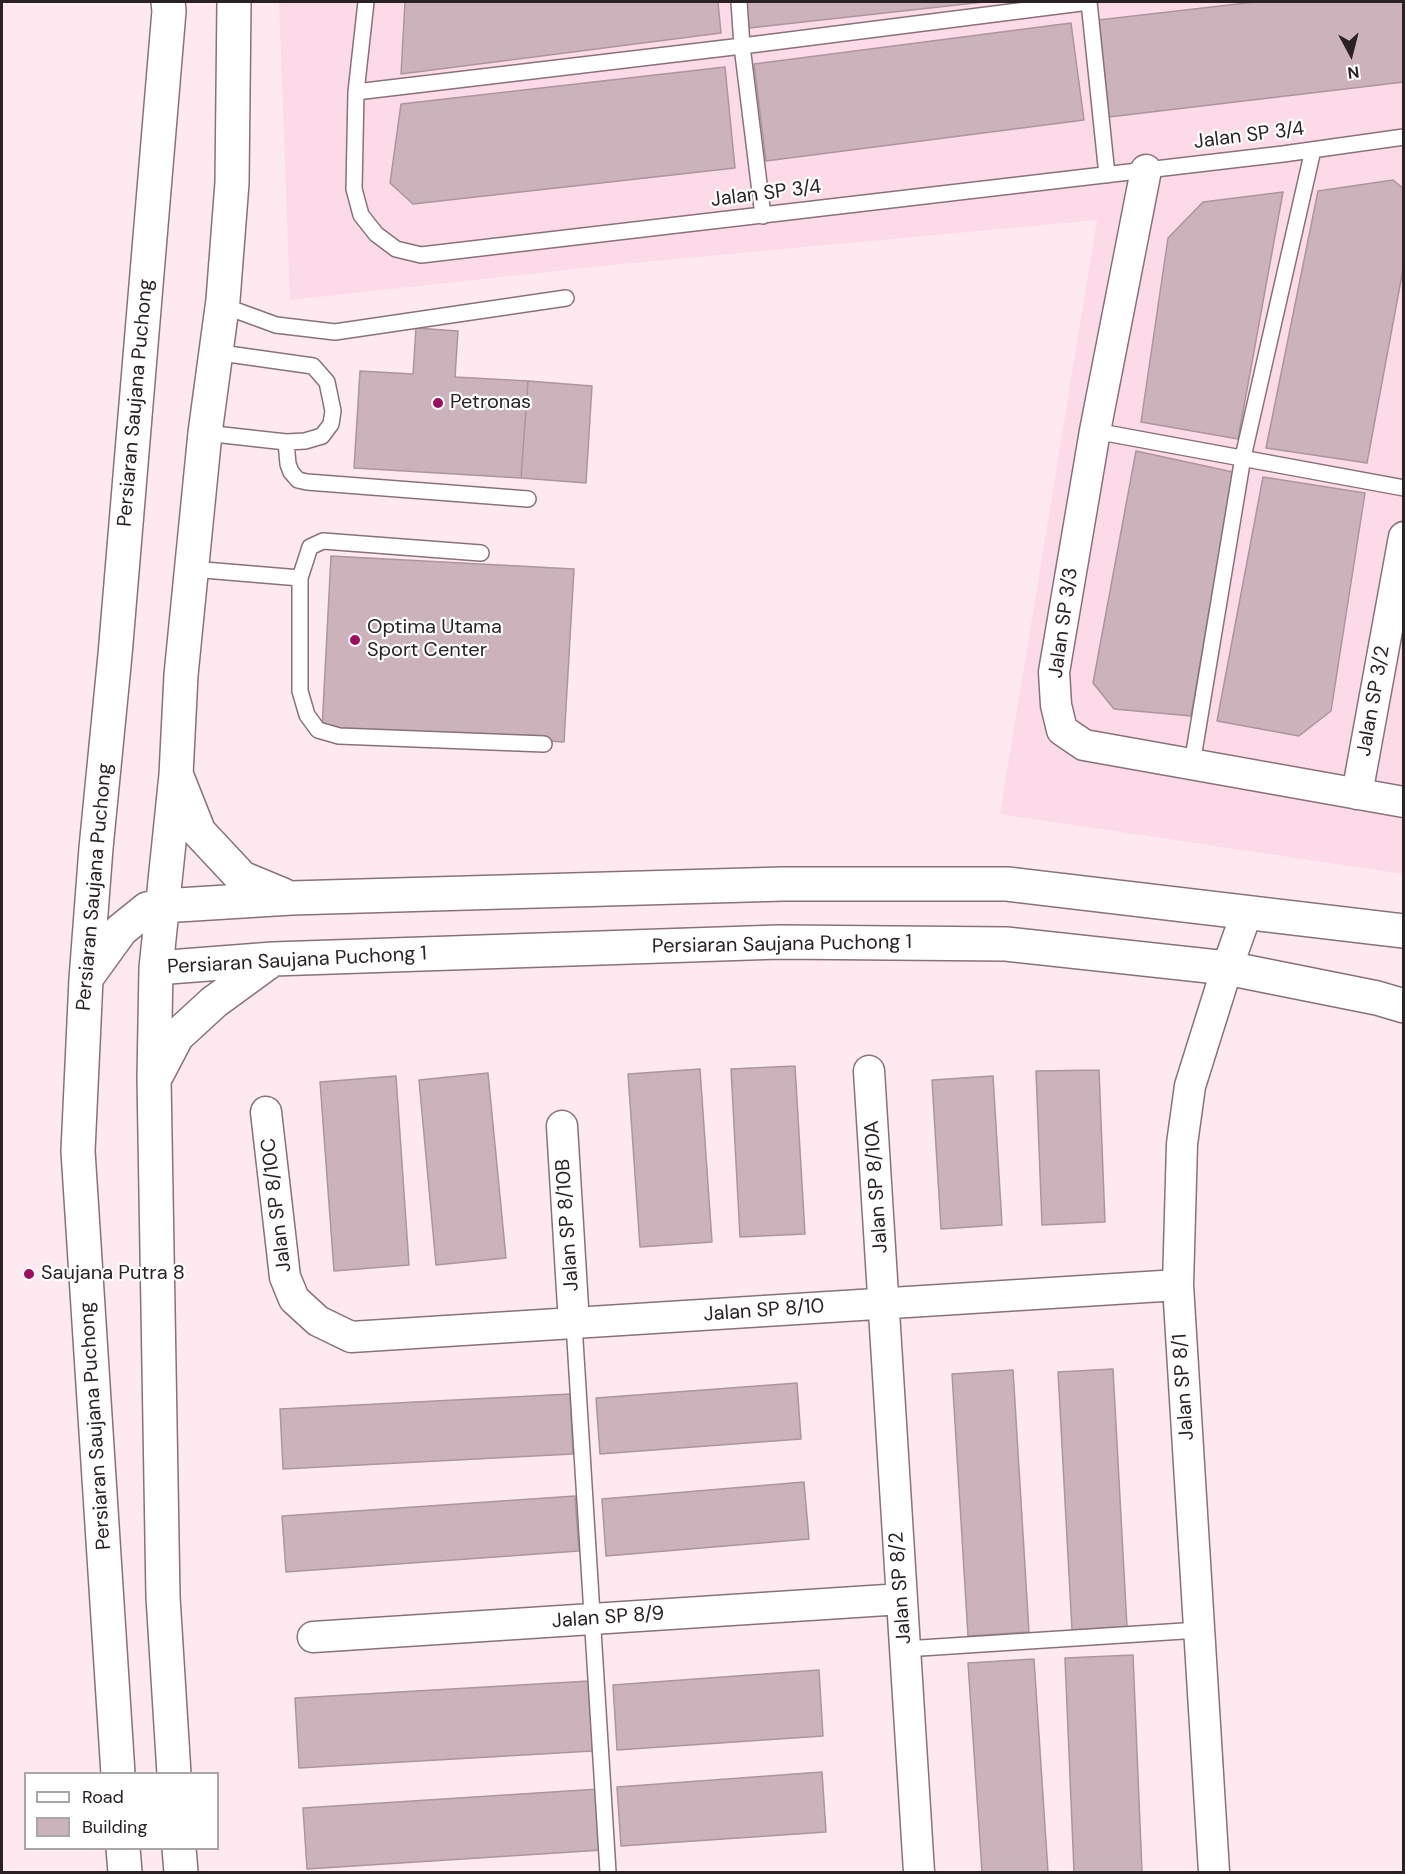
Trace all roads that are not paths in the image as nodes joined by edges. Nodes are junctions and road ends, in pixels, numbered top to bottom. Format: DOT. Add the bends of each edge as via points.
graph roads {
  1 [pos="234,2"];
  2 [pos="366,2"];
  3 [pos="739,2"];
  4 [pos="1089,2"];
  5 [pos="172,5"];
  6 [pos="742,46"];
  7 [pos="356,92"];
  8 [pos="1404,137"];
  9 [pos="1313,150"];
  10 [pos="1146,170"];
  11 [pos="1107,175"];
  12 [pos="763,216"];
  13 [pos="567,298"];
  14 [pos="223,300"];
  15 [pos="214,352"];
  16 [pos="1095,431"];
  17 [pos="205,433"];
  18 [pos="286,442"];
  19 [pos="1244,457"];
  20 [pos="1404,488"];
  21 [pos="528,499"];
  22 [pos="1404,537"];
  23 [pos="481,553"];
  24 [pos="192,569"];
  25 [pos="300,578"];
  26 [pos="544,744"];
  27 [pos="1192,764"];
  28 [pos="176,775"];
  29 [pos="1357,794"];
  30 [pos="1404,802"];
  31 [pos="96,848"];
  32 [pos="291,898"];
  33 [pos="162,906"];
  34 [pos="1247,912"];
  35 [pos="121,930"];
  36 [pos="1404,931"];
  37 [pos="273,959"];
  38 [pos="156,968"];
  39 [pos="1227,968"];
  40 [pos="86,978"];
  41 [pos="1404,1006"];
  42 [pos="869,1071"];
  43 [pos="154,1078"];
  44 [pos="266,1112"];
  45 [pos="562,1126"];
  46 [pos="1178,1286"];
  47 [pos="884,1304"];
  48 [pos="574,1324"];
  49 [pos="351,1337"];
  50 [pos="902,1599"];
  51 [pos="592,1619"];
  52 [pos="1199,1630"];
  53 [pos="313,1637"];
  54 [pos="905,1649"];
  55 [pos="118,1772"];
  56 [pos="174,1772"];
  57 [pos="123,1850"];
  58 [pos="179,1850"];
  59 [pos="124,1872"];
  60 [pos="181,1872"];
  61 [pos="608,1872"];
  62 [pos="919,1872"];
  63 [pos="1214,1872"];
  1 -- 14 [label="street" via="232,183"];
  2 -- 7 [label="lane, Jalan SP 3/4"];
  3 -- 6 [label="lane"];
  4 -- 6 [label="lane"];
  4 -- 11 [label="lane"];
  5 -- 31 [label="street, Persiaran Saujana Puchong"];
  6 -- 7 [label="lane"];
  6 -- 12 [label="lane"];
  7 -- 12 [label="lane, Jalan SP 3/4" via="354,189 361,215 376,234 396,249 421,255"];
  8 -- 9 [label="lane, Jalan SP 3/4"];
  9 -- 10 [label="lane, Jalan SP 3/4"];
  9 -- 19 [label="lane"];
  10 -- 11 [label="lane, Jalan SP 3/4"];
  10 -- 16 [label="street, Jalan SP 3/3"];
  11 -- 12 [label="lane, Jalan SP 3/4"];
  13 -- 14 [label="lane" via="335,332 276,325 235,310"];
  14 -- 15 [label="street"];
  15 -- 17 [label="street"];
  15 -- 18 [label="lane" via="313,366 327,382 333,411 331,424 322,436"];
  16 -- 19 [label="lane"];
  16 -- 27 [label="street, Jalan SP 3/3" via="1054,672 1062,730 1084,745"];
  17 -- 18 [label="lane"];
  17 -- 24 [label="street"];
  18 -- 21 [label="lane" via="288,464 298,480"];
  19 -- 20 [label="lane"];
  19 -- 27 [label="lane"];
  22 -- 29 [label="street, Jalan SP 3/2"];
  23 -- 25 [label="lane" via="323,541 310,547"];
  24 -- 25 [label="lane"];
  24 -- 28 [label="street"];
  25 -- 26 [label="lane" via="300,691 307,715 318,730 339,736"];
  27 -- 29 [label="street, Jalan SP 3/3"];
  28 -- 32 [label="street" via="199,832 221,857 242,878"];
  28 -- 33 [label="street"];
  29 -- 30 [label="street, Jalan SP 3/3"];
  31 -- 35 [label="street" via="113,918"];
  31 -- 40 [label="street, Persiaran Saujana Puchong"];
  32 -- 33 [label="street"];
  32 -- 34 [label="street" via="783,884 1008,884"];
  33 -- 35 [label="street" via="147,909"];
  33 -- 38 [label="street"];
  34 -- 36 [label="street"];
  34 -- 39 [label="street, Jalan SP 8/1"];
  35 -- 38 [label="street" via="136,954"];
  35 -- 40 [label="street"];
  37 -- 38 [label="street, Persiaran Saujana Puchong 1"];
  37 -- 39 [label="street, Persiaran Saujana Puchong 1" via="778,942 994,944"];
  37 -- 43 [label="street" via="214,1002 177,1036"];
  38 -- 43 [label="street"];
  39 -- 41 [label="street, Persiaran Saujana Puchong 1"];
  39 -- 46 [label="street, Jalan SP 8/1" via="1190,1086 1182,1144"];
  40 -- 55 [label="street, Persiaran Saujana Puchong" via="78,1151"];
  42 -- 47 [label="street, Jalan SP 8/10A"];
  43 -- 56 [label="street" via="163,1597"];
  44 -- 49 [label="street, Jalan SP 8/10C" via="285,1277 294,1299 318,1321"];
  45 -- 48 [label="street, Jalan SP 8/10B"];
  46 -- 47 [label="street, Jalan SP 8/10"];
  46 -- 52 [label="street, Jalan SP 8/1"];
  47 -- 48 [label="street, Jalan SP 8/10"];
  47 -- 50 [label="street, Jalan SP 8/2"];
  48 -- 49 [label="street, Jalan SP 8/10"];
  48 -- 51 [label="lane"];
  50 -- 51 [label="street, Jalan SP 8/9"];
  50 -- 54 [label="street, Jalan SP 8/2"];
  51 -- 53 [label="street, Jalan SP 8/9"];
  51 -- 61 [label="lane"];
  52 -- 54 [label="lane"];
  52 -- 63 [label="street, Jalan SP 8/1"];
  54 -- 62 [label="street, Jalan SP 8/2"];
  57 -- 59 [label="street"];
  58 -- 60 [label="street"];
}
